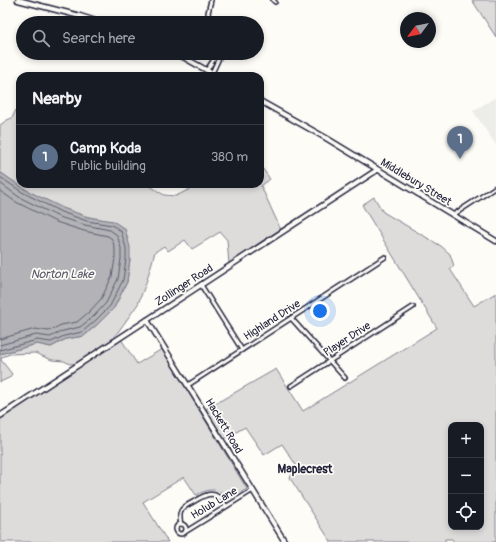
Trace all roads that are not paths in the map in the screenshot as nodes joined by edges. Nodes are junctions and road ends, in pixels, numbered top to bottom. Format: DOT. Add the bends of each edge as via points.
graph roads {
  1 [pos="18,0"];
  2 [pos="211,0"];
  3 [pos="80,16"];
  4 [pos="209,16"];
  5 [pos="189,60"];
  6 [pos="214,60"];
  7 [pos="218,60"];
  8 [pos="207,70"];
  9 [pos="210,72"];
  10 [pos="212,72"];
  11 [pos="264,103"];
  12 [pos="377,170"];
  13 [pos="496,186"];
  14 [pos="453,215"];
  15 [pos="496,241"];
  16 [pos="385,257"];
  17 [pos="201,285"];
  18 [pos="413,307"];
  19 [pos="291,318"];
  20 [pos="147,320"];
  21 [pos="242,350"];
  22 [pos="329,361"];
  23 [pos="344,378"];
  24 [pos="188,385"];
  25 [pos="291,386"];
  26 [pos="0,416"];
  27 [pos="253,490"];
  28 [pos="226,506"];
  29 [pos="181,524"];
  30 [pos="185,532"];
  31 [pos="285,542"];
  1 -- 3 [label="street"];
  2 -- 4 [label="street"];
  5 -- 8 [label="street"];
  6 -- 8 [label="street"];
  7 -- 10 [label="street"];
  8 -- 9 [label="street"];
  11 -- 12 [label="street, Middlebury Street"];
  12 -- 14 [label="street, Middlebury Street"];
  12 -- 17 [label="street, Zollinger Road"];
  13 -- 14 [label="street"];
  14 -- 15 [label="street, Middlebury Street"];
  16 -- 19 [label="street, Highland Drive"];
  17 -- 20 [label="street, Zollinger Road"];
  17 -- 21 [label="street"];
  18 -- 22 [label="street, Player Drive"];
  19 -- 21 [label="street, Highland Drive"];
  19 -- 22 [label="street"];
  20 -- 24 [label="street, Hackett Road"];
  20 -- 26 [label="street, Zollinger Road"];
  21 -- 24 [label="street, Highland Drive"];
  22 -- 23 [label="street"];
  22 -- 25 [label="street, Player Drive"];
  24 -- 27 [label="street, Hackett Road"];
  27 -- 28 [label="street, Holub Lane"];
  27 -- 31 [label="street, Hackett Road"];
  28 -- 29 [label="street" via="220,497 206,494 183,508 180,512"];
  28 -- 30 [label="street, Holub Lane"];
  29 -- 30 [label="street" via="185,527"];
  29 -- 30 [label="street" via="176,527 177,531 180,534"];
}
